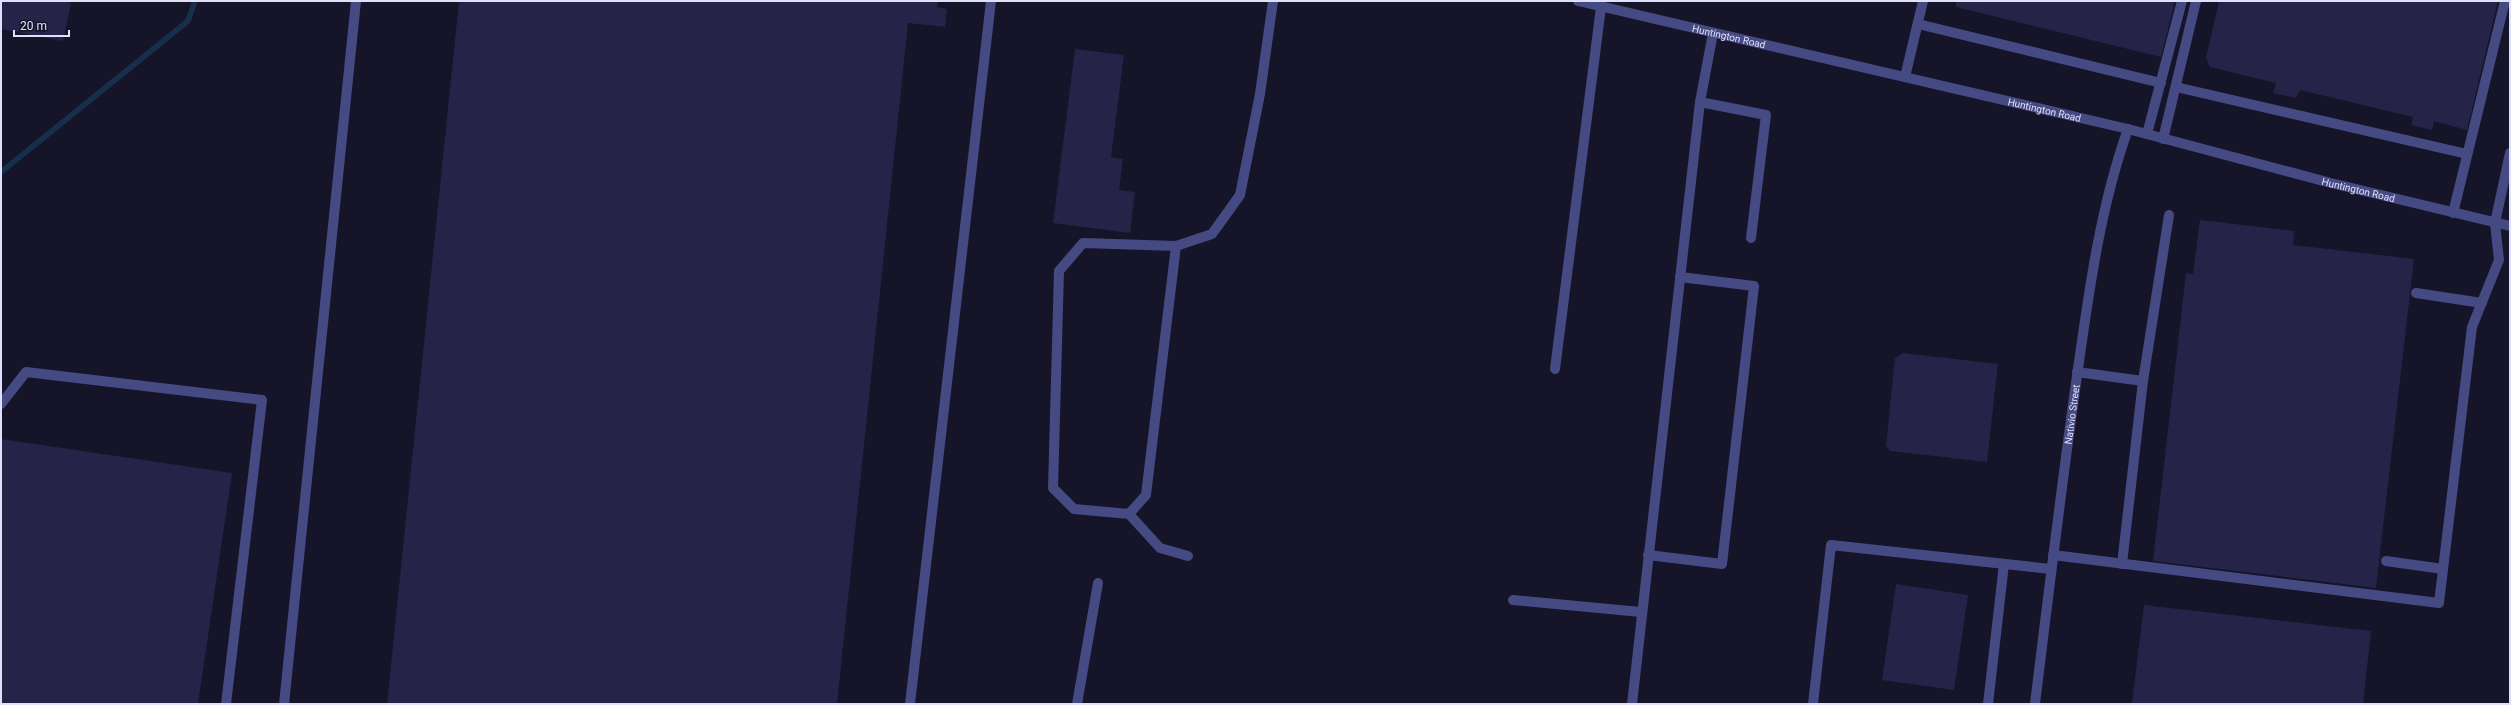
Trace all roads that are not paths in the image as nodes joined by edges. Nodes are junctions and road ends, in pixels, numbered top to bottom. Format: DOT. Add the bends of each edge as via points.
graph roads {
  1 [pos="356,1"];
  2 [pos="991,1"];
  3 [pos="1273,1"];
  4 [pos="1578,1"];
  5 [pos="1923,1"];
  6 [pos="2182,1"];
  7 [pos="2196,1"];
  8 [pos="2505,1"];
  9 [pos="1601,7"];
  10 [pos="1918,24"];
  11 [pos="1713,33"];
  12 [pos="1905,77"];
  13 [pos="2161,83"];
  14 [pos="2176,87"];
  15 [pos="1700,102"];
  16 [pos="2128,129"];
  17 [pos="2147,134"];
  18 [pos="2163,139"];
  19 [pos="2510,153"];
  20 [pos="2467,154"];
  21 [pos="2507,177"];
  22 [pos="2453,213"];
  23 [pos="2169,215"];
  24 [pos="2495,223"];
  25 [pos="2510,226"];
  26 [pos="1751,238"];
  27 [pos="1176,246"];
  28 [pos="1680,277"];
  29 [pos="2416,293"];
  30 [pos="2482,303"];
  31 [pos="1555,368"];
  32 [pos="2077,372"];
  33 [pos="2143,381"];
  34 [pos="1,404"];
  35 [pos="1130,514"];
  36 [pos="1648,555"];
  37 [pos="2052,555"];
  38 [pos="1188,556"];
  39 [pos="2386,561"];
  40 [pos="2004,564"];
  41 [pos="2122,564"];
  42 [pos="2051,569"];
  43 [pos="2443,569"];
  44 [pos="1098,583"];
  45 [pos="1513,600"];
  46 [pos="1641,612"];
  47 [pos="226,704"];
  48 [pos="284,704"];
  49 [pos="910,704"];
  50 [pos="1077,704"];
  51 [pos="1632,704"];
  52 [pos="1813,704"];
  53 [pos="1988,704"];
  54 [pos="2035,704"];
  1 -- 48 [label="street"];
  2 -- 49 [label="street"];
  3 -- 27 [label="street" via="1260,94 1240,194 1212,234"];
  4 -- 9 [label="street, Huntington Road"];
  5 -- 10 [label="street"];
  6 -- 13 [label="street"];
  7 -- 14 [label="street"];
  8 -- 20 [label="street"];
  9 -- 11 [label="street, Huntington Road"];
  9 -- 31 [label="street"];
  10 -- 12 [label="street"];
  10 -- 13 [label="street"];
  11 -- 12 [label="street, Huntington Road"];
  11 -- 15 [label="street"];
  12 -- 16 [label="street, Huntington Road"];
  13 -- 17 [label="street"];
  14 -- 18 [label="street"];
  14 -- 20 [label="street"];
  15 -- 26 [label="street" via="1766,115"];
  15 -- 28 [label="street"];
  16 -- 17 [label="street, Huntington Road"];
  16 -- 32 [label="street, Nativio Street" via="2109,190"];
  17 -- 18 [label="street, Huntington Road"];
  18 -- 22 [label="street, Huntington Road"];
  19 -- 21 [label="street"];
  20 -- 22 [label="street"];
  21 -- 24 [label="street"];
  22 -- 24 [label="street, Huntington Road"];
  23 -- 33 [label="street"];
  24 -- 25 [label="street, Huntington Road"];
  24 -- 30 [label="street" via="2499,260"];
  27 -- 35 [label="street" via="1146,495"];
  27 -- 35 [label="street" via="1083,242 1059,270 1053,488 1074,509"];
  28 -- 36 [label="street"];
  28 -- 36 [label="street" via="1754,286 1722,564"];
  29 -- 30 [label="street"];
  30 -- 43 [label="street" via="2472,328"];
  32 -- 33 [label="street"];
  32 -- 37 [label="street, Nativio Street"];
  33 -- 41 [label="street"];
  34 -- 47 [label="street" via="26,372 262,400"];
  35 -- 38 [label="street" via="1160,548"];
  36 -- 46 [label="street"];
  37 -- 41 [label="street"];
  37 -- 42 [label="street, Nativio Street"];
  39 -- 43 [label="street"];
  40 -- 42 [label="street"];
  40 -- 52 [label="street" via="1831,545"];
  40 -- 53 [label="street"];
  41 -- 43 [label="street" via="2439,603"];
  42 -- 54 [label="street, Nativio Street"];
  44 -- 50 [label="street"];
  45 -- 46 [label="street"];
  46 -- 51 [label="street"];
}
